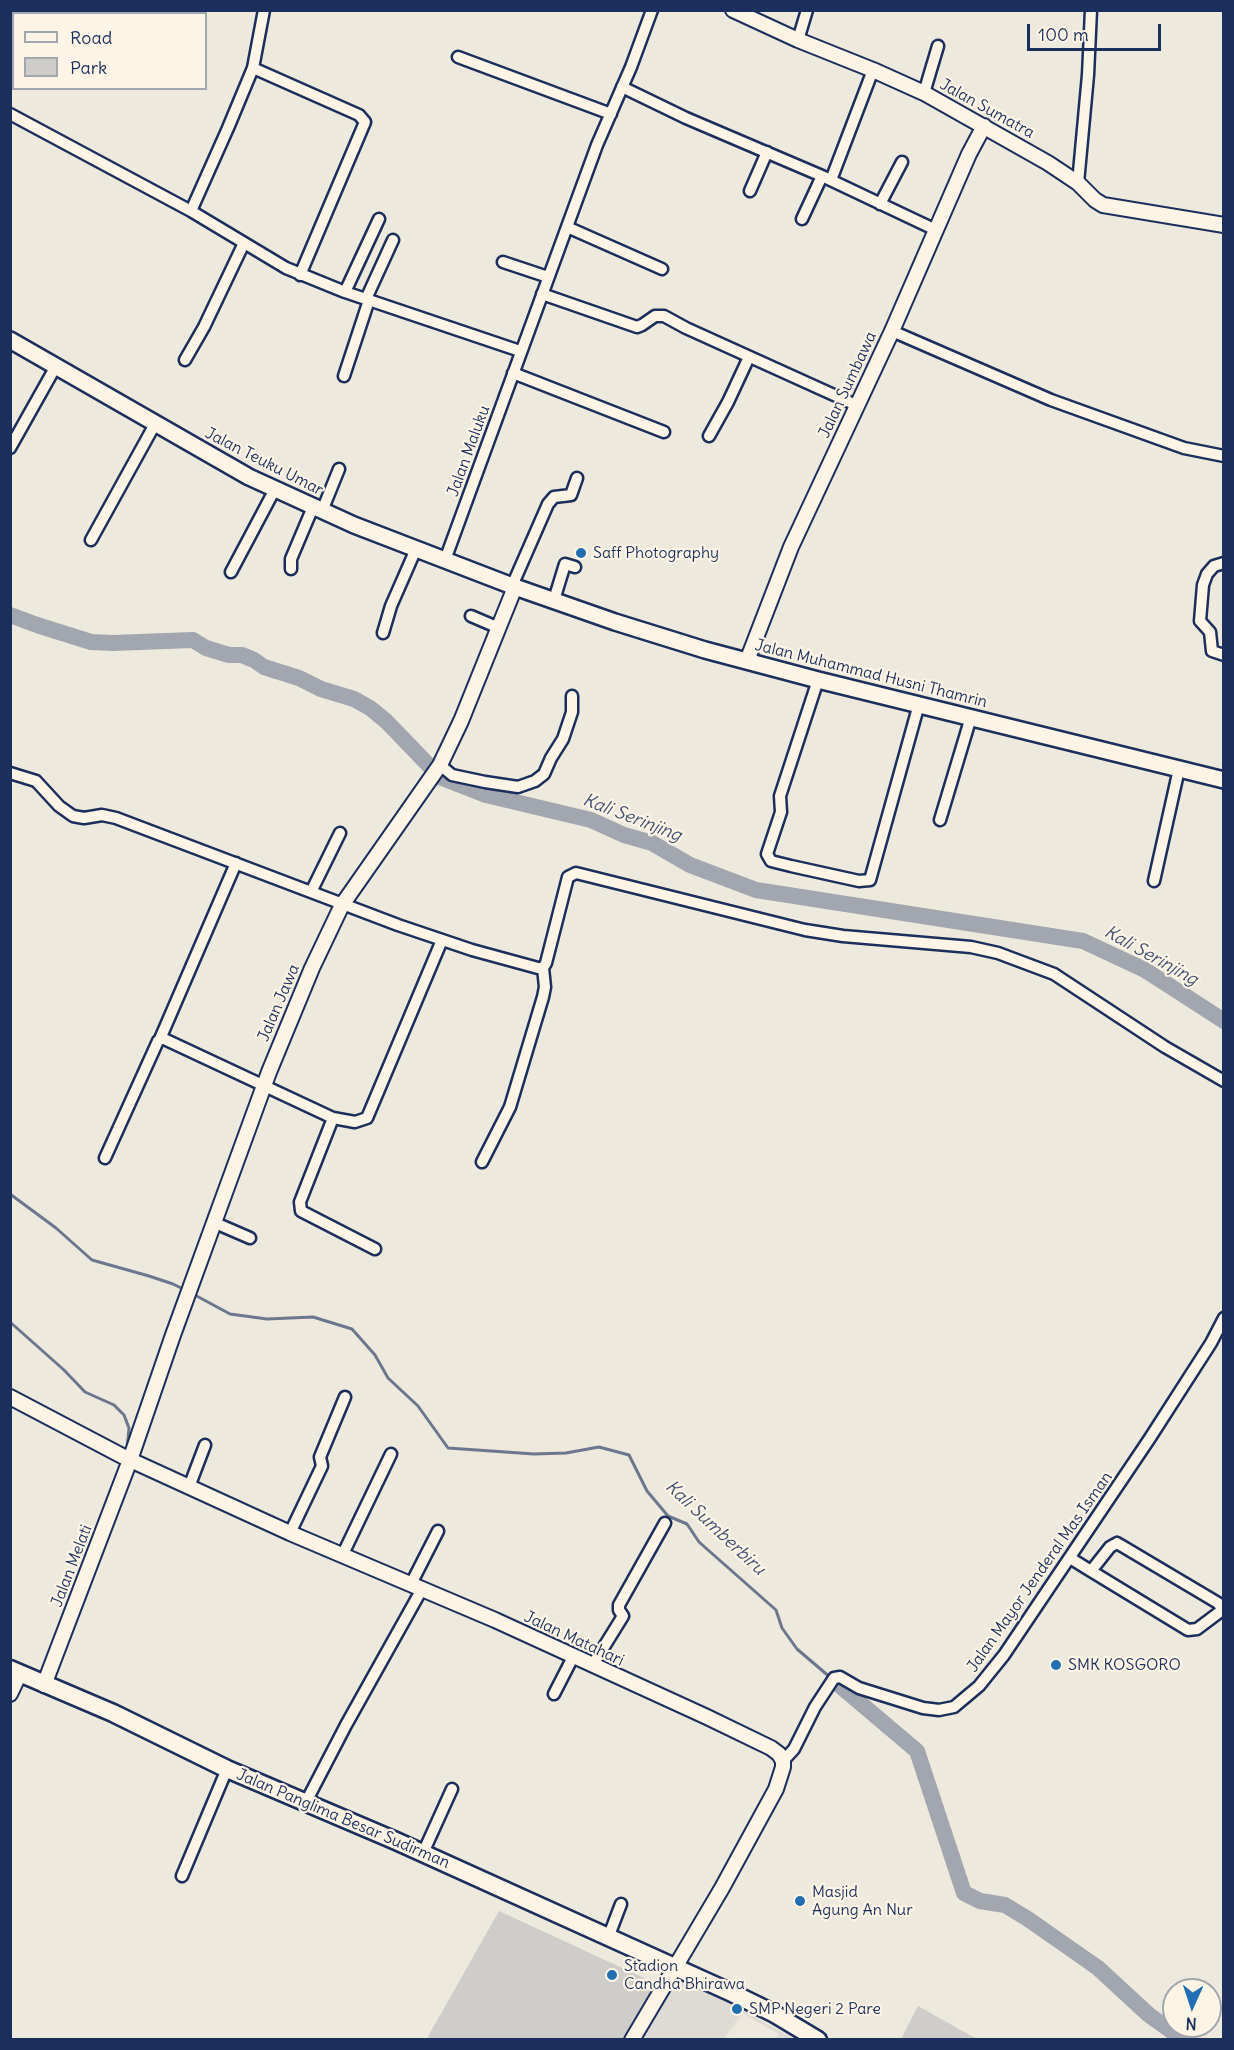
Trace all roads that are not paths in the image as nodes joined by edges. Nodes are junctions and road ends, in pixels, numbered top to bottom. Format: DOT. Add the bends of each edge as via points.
graph roads {
  1 [pos="264,10"];
  2 [pos="652,10"];
  3 [pos="733,10"];
  4 [pos="807,10"];
  5 [pos="1091,10"];
  6 [pos="798,40"];
  7 [pos="938,46"];
  8 [pos="458,57"];
  9 [pos="253,68"];
  10 [pos="873,70"];
  11 [pos="622,87"];
  12 [pos="924,93"];
  13 [pos="10,114"];
  14 [pos="610,114"];
  15 [pos="984,126"];
  16 [pos="767,152"];
  17 [pos="902,162"];
  18 [pos="826,178"];
  19 [pos="1078,183"];
  20 [pos="750,191"];
  21 [pos="880,204"];
  22 [pos="191,211"];
  23 [pos="379,219"];
  24 [pos="802,219"];
  25 [pos="1224,225"];
  26 [pos="567,227"];
  27 [pos="936,230"];
  28 [pos="393,240"];
  29 [pos="244,243"];
  30 [pos="503,262"];
  31 [pos="662,269"];
  32 [pos="300,275"];
  33 [pos="548,277"];
  34 [pos="345,292"];
  35 [pos="542,294"];
  36 [pos="368,300"];
  37 [pos="892,331"];
  38 [pos="10,340"];
  39 [pos="520,351"];
  40 [pos="749,357"];
  41 [pos="185,360"];
  42 [pos="56,366"];
  43 [pos="513,373"];
  44 [pos="344,376"];
  45 [pos="856,405"];
  46 [pos="155,424"];
  47 [pos="664,432"];
  48 [pos="709,436"];
  49 [pos="10,448"];
  50 [pos="1224,456"];
  51 [pos="339,469"];
  52 [pos="577,478"];
  53 [pos="275,489"];
  54 [pos="317,509"];
  55 [pos="91,540"];
  56 [pos="416,549"];
  57 [pos="445,560"];
  58 [pos="1224,563"];
  59 [pos="575,567"];
  60 [pos="291,569"];
  61 [pos="231,572"];
  62 [pos="514,586"];
  63 [pos="554,600"];
  64 [pos="471,616"];
  65 [pos="498,628"];
  66 [pos="383,633"];
  67 [pos="1224,655"];
  68 [pos="747,661"];
  69 [pos="818,681"];
  70 [pos="572,696"];
  71 [pos="919,704"];
  72 [pos="971,717"];
  73 [pos="439,766"];
  74 [pos="1179,769"];
  75 [pos="10,773"];
  76 [pos="1224,780"];
  77 [pos="940,820"];
  78 [pos="340,833"];
  79 [pos="236,863"];
  80 [pos="1154,881"];
  81 [pos="311,892"];
  82 [pos="342,905"];
  83 [pos="442,940"];
  84 [pos="543,968"];
  85 [pos="160,1039"];
  86 [pos="1224,1081"];
  87 [pos="264,1084"];
  88 [pos="333,1118"];
  89 [pos="105,1158"];
  90 [pos="482,1162"];
  91 [pos="213,1222"];
  92 [pos="250,1238"];
  93 [pos="375,1249"];
  94 [pos="1224,1318"];
  95 [pos="10,1397"];
  96 [pos="345,1397"];
  97 [pos="204,1445"];
  98 [pos="391,1454"];
  99 [pos="126,1458"];
  100 [pos="189,1487"];
  101 [pos="665,1523"];
  102 [pos="438,1531"];
  103 [pos="290,1533"];
  104 [pos="342,1556"];
  105 [pos="1070,1558"];
  106 [pos="1091,1571"];
  107 [pos="416,1586"];
  108 [pos="573,1657"];
  109 [pos="592,1666"];
  110 [pos="15,1671"];
  111 [pos="44,1684"];
  112 [pos="10,1694"];
  113 [pos="554,1694"];
  114 [pos="783,1761"];
  115 [pos="227,1769"];
  116 [pos="452,1789"];
  117 [pos="306,1802"];
  118 [pos="423,1853"];
  119 [pos="182,1876"];
  120 [pos="621,1904"];
  121 [pos="608,1938"];
  122 [pos="676,1968"];
  123 [pos="632,2040"];
  124 [pos="818,2040"];
  1 -- 9 [label="street"];
  2 -- 11 [label="street, Jalan Maluku"];
  3 -- 6 [label="street, Jalan Sumatra"];
  4 -- 6 [label="street"];
  5 -- 19 [label="street"];
  6 -- 10 [label="street, Jalan Sumatra"];
  7 -- 12 [label="street"];
  8 -- 14 [label="street"];
  9 -- 22 [label="street"];
  9 -- 32 [label="street" via="359,115 365,122"];
  10 -- 12 [label="street, Jalan Sumatra"];
  10 -- 18 [label="street"];
  11 -- 14 [label="street, Jalan Maluku"];
  11 -- 16 [label="street"];
  12 -- 15 [label="street, Jalan Sumatra"];
  13 -- 22 [label="street"];
  14 -- 26 [label="street, Jalan Maluku"];
  15 -- 19 [label="street, Jalan Sumatra"];
  15 -- 27 [label="street, Jalan Sumbawa"];
  16 -- 18 [label="street"];
  16 -- 20 [label="street"];
  17 -- 21 [label="street"];
  18 -- 21 [label="street"];
  18 -- 24 [label="street"];
  19 -- 25 [label="street, Jalan Sumatra" via="1103,205"];
  21 -- 27 [label="street"];
  22 -- 29 [label="street"];
  23 -- 34 [label="street"];
  26 -- 31 [label="street"];
  26 -- 33 [label="street, Jalan Maluku"];
  27 -- 37 [label="street, Jalan Sumbawa"];
  28 -- 36 [label="street"];
  29 -- 32 [label="street"];
  29 -- 41 [label="street"];
  30 -- 33 [label="street"];
  32 -- 34 [label="street"];
  33 -- 35 [label="street, Jalan Maluku"];
  34 -- 36 [label="street"];
  35 -- 39 [label="street, Jalan Maluku"];
  35 -- 40 [label="street" via="637,327 662,315"];
  36 -- 39 [label="street"];
  36 -- 44 [label="street"];
  37 -- 45 [label="street, Jalan Sumbawa"];
  37 -- 50 [label="street" via="1051,400 1163,441"];
  38 -- 42 [label="main road, Jalan Teuku Umar"];
  39 -- 43 [label="street, Jalan Maluku"];
  40 -- 45 [label="street"];
  40 -- 48 [label="street"];
  42 -- 46 [label="main road, Jalan Teuku Umar"];
  42 -- 49 [label="street"];
  43 -- 47 [label="street"];
  43 -- 57 [label="street, Jalan Maluku"];
  45 -- 68 [label="street, Jalan Sumbawa" via="791,547"];
  46 -- 53 [label="main road, Jalan Teuku Umar"];
  46 -- 55 [label="street"];
  51 -- 54 [label="street"];
  52 -- 62 [label="street" via="571,495 554,497 548,504"];
  53 -- 54 [label="main road, Jalan Teuku Umar"];
  53 -- 61 [label="street"];
  54 -- 56 [label="main road, Jalan Teuku Umar"];
  54 -- 60 [label="street" via="291,559"];
  56 -- 57 [label="main road, Jalan Teuku Umar"];
  56 -- 66 [label="street"];
  57 -- 62 [label="main road, Jalan Teuku Umar"];
  58 -- 67 [label="street" via="1207,574 1200,621 1209,630 1212,651"];
  59 -- 63 [label="street" via="565,564"];
  62 -- 63 [label="main road, Jalan Muhammad Husni Thamrin"];
  62 -- 65 [label="street, Jalan Jawa"];
  63 -- 68 [label="main road, Jalan Muhammad Husni Thamrin"];
  64 -- 65 [label="street"];
  65 -- 73 [label="street, Jalan Jawa"];
  68 -- 69 [label="main road, Jalan Muhammad Husni Thamrin"];
  69 -- 71 [label="main road, Jalan Muhammad Husni Thamrin"];
  69 -- 71 [label="street" via="780,796 781,812 767,854 771,861 791,866 864,882 870,880"];
  70 -- 73 [label="street" via="572,712 563,739 544,774 535,781 518,787 485,782 452,776"];
  71 -- 72 [label="main road, Jalan Muhammad Husni Thamrin"];
  72 -- 74 [label="main road, Jalan Muhammad Husni Thamrin"];
  72 -- 77 [label="street"];
  73 -- 82 [label="street, Jalan Jawa"];
  74 -- 76 [label="main road, Jalan Muhammad Husni Thamrin"];
  74 -- 80 [label="street"];
  75 -- 79 [label="street" via="36,782 73,816 108,816"];
  78 -- 81 [label="street"];
  79 -- 81 [label="street"];
  79 -- 85 [label="street"];
  81 -- 82 [label="street"];
  82 -- 83 [label="street"];
  82 -- 87 [label="street, Jalan Jawa"];
  83 -- 84 [label="street"];
  83 -- 88 [label="street" via="370,1114 359,1121"];
  84 -- 86 [label="street" via="568,877 576,873 816,932 999,953 1054,974"];
  84 -- 90 [label="street" via="543,997 510,1107"];
  85 -- 87 [label="street"];
  85 -- 89 [label="street"];
  87 -- 88 [label="street"];
  87 -- 91 [label="street, Jalan Jawa"];
  88 -- 93 [label="street" via="300,1202 301,1211"];
  91 -- 92 [label="street"];
  91 -- 99 [label="street, Jalan Jawa"];
  94 -- 105 [label="street, Jalan Mayor Jenderal Mas Isman"];
  95 -- 99 [label="street, Jalan Matahari"];
  96 -- 103 [label="street" via="320,1457 322,1466"];
  97 -- 100 [label="street"];
  98 -- 104 [label="street"];
  99 -- 100 [label="street, Jalan Matahari"];
  99 -- 111 [label="street, Jalan Melati"];
  100 -- 103 [label="street, Jalan Matahari"];
  101 -- 109 [label="street" via="620,1605 623,1616"];
  102 -- 107 [label="street"];
  103 -- 104 [label="street, Jalan Matahari"];
  104 -- 107 [label="street, Jalan Matahari"];
  105 -- 106 [label="street"];
  105 -- 114 [label="street, Jalan Mayor Jenderal Mas Isman" via="1004,1655 979,1686 954,1707 923,1708 858,1689 840,1677 833,1679 794,1749"];
  106 -- 106 [label="street" via="1188,1630 1197,1629 1221,1610 1218,1603 1117,1543"];
  107 -- 108 [label="street, Jalan Matahari"];
  107 -- 117 [label="street"];
  108 -- 109 [label="street, Jalan Matahari"];
  108 -- 113 [label="street"];
  109 -- 114 [label="street, Jalan Matahari" via="771,1748"];
  110 -- 111 [label="main road, Jalan Panglima Besar Sudirman"];
  110 -- 112 [label="street"];
  111 -- 115 [label="main road, Jalan Panglima Besar Sudirman"];
  114 -- 122 [label="street" via="776,1789"];
  115 -- 117 [label="main road, Jalan Panglima Besar Sudirman"];
  115 -- 119 [label="street"];
  116 -- 118 [label="street"];
  117 -- 118 [label="main road, Jalan Panglima Besar Sudirman"];
  118 -- 121 [label="main road, Jalan Panglima Besar Sudirman"];
  120 -- 121 [label="street"];
  121 -- 122 [label="main road, Jalan Panglima Besar Sudirman"];
  122 -- 123 [label="street"];
  122 -- 124 [label="main road, Jalan Panglima Besar Sudirman" via="772,2013"];
}
